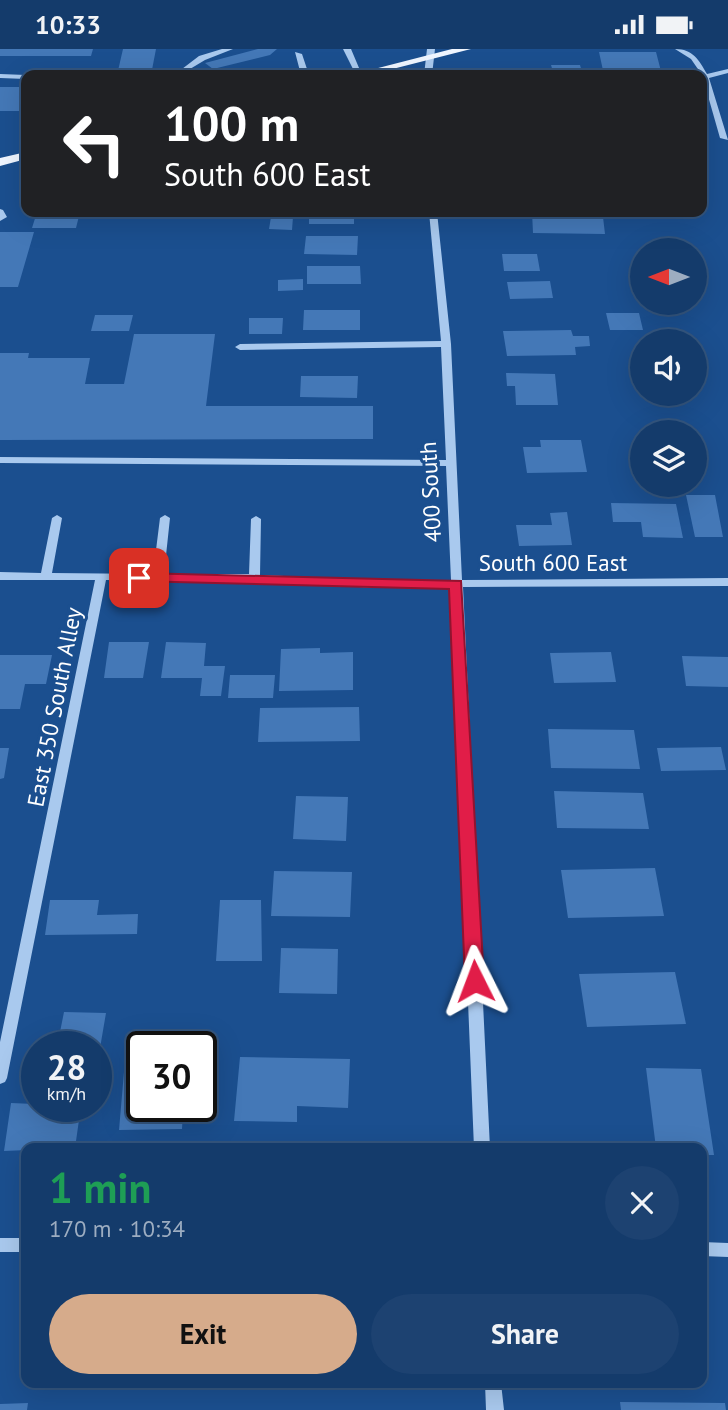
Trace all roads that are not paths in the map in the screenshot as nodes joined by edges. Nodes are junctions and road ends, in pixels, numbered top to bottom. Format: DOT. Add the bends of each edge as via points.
graph roads {
  1 [pos="229,49"];
  2 [pos="347,49"];
  3 [pos="466,49"];
  4 [pos="678,49"];
  5 [pos="432,53"];
  6 [pos="298,54"];
  7 [pos="187,70"];
  8 [pos="303,70"];
  9 [pos="356,70"];
  10 [pos="375,70"];
  11 [pos="701,70"];
  12 [pos="728,71"];
  13 [pos="0,76"];
  14 [pos="707,76"];
  15 [pos="21,77"];
  16 [pos="707,83"];
  17 [pos="728,138"];
  18 [pos="21,157"];
  19 [pos="0,162"];
  20 [pos="0,212"];
  21 [pos="433,217"];
  22 [pos="0,218"];
  23 [pos="446,344"];
  24 [pos="240,347"];
  25 [pos="0,460"];
  26 [pos="451,463"];
  27 [pos="57,518"];
  28 [pos="165,518"];
  29 [pos="256,519"];
  30 [pos="0,576"];
  31 [pos="46,577"];
  32 [pos="101,578"];
  33 [pos="158,578"];
  34 [pos="254,578"];
  35 [pos="728,582"];
  36 [pos="456,584"];
  37 [pos="48,845"];
  38 [pos="0,1078"];
  39 [pos="482,1143"];
  40 [pos="0,1245"];
  41 [pos="21,1245"];
  42 [pos="707,1249"];
  43 [pos="728,1249"];
  44 [pos="493,1388"];
  45 [pos="495,1410"];
  1 -- 7 [label="street" via="202,58"];
  2 -- 9 [label="street"];
  3 -- 5 [label="main road"];
  4 -- 11 [label="street" via="694,58"];
  5 -- 10 [label="main road"];
  6 -- 8 [label="street"];
  12 -- 14 [label="street"];
  13 -- 15 [label="street"];
  16 -- 17 [label="street" via="724,138"];
  18 -- 19 [label="main road"];
  20 -- 22 [label="street"];
  21 -- 23 [label="street, 400 South"];
  23 -- 24 [label="street"];
  23 -- 26 [label="street, 400 South"];
  25 -- 26 [label="street"];
  26 -- 36 [label="street, 400 South"];
  27 -- 31 [label="street"];
  28 -- 33 [label="street"];
  29 -- 34 [label="lane"];
  30 -- 31 [label="street, South 600 East"];
  31 -- 32 [label="street, South 600 East"];
  32 -- 33 [label="street, South 600 East"];
  32 -- 37 [label="lane, East 350 South Alley"];
  33 -- 34 [label="street, South 600 East"];
  34 -- 36 [label="street, South 600 East"];
  35 -- 36 [label="street, South 600 East"];
  36 -- 39 [label="street, 400 South"];
  37 -- 38 [label="street"];
  40 -- 41 [label="street"];
  42 -- 43 [label="street"];
  44 -- 45 [label="street"];
}
